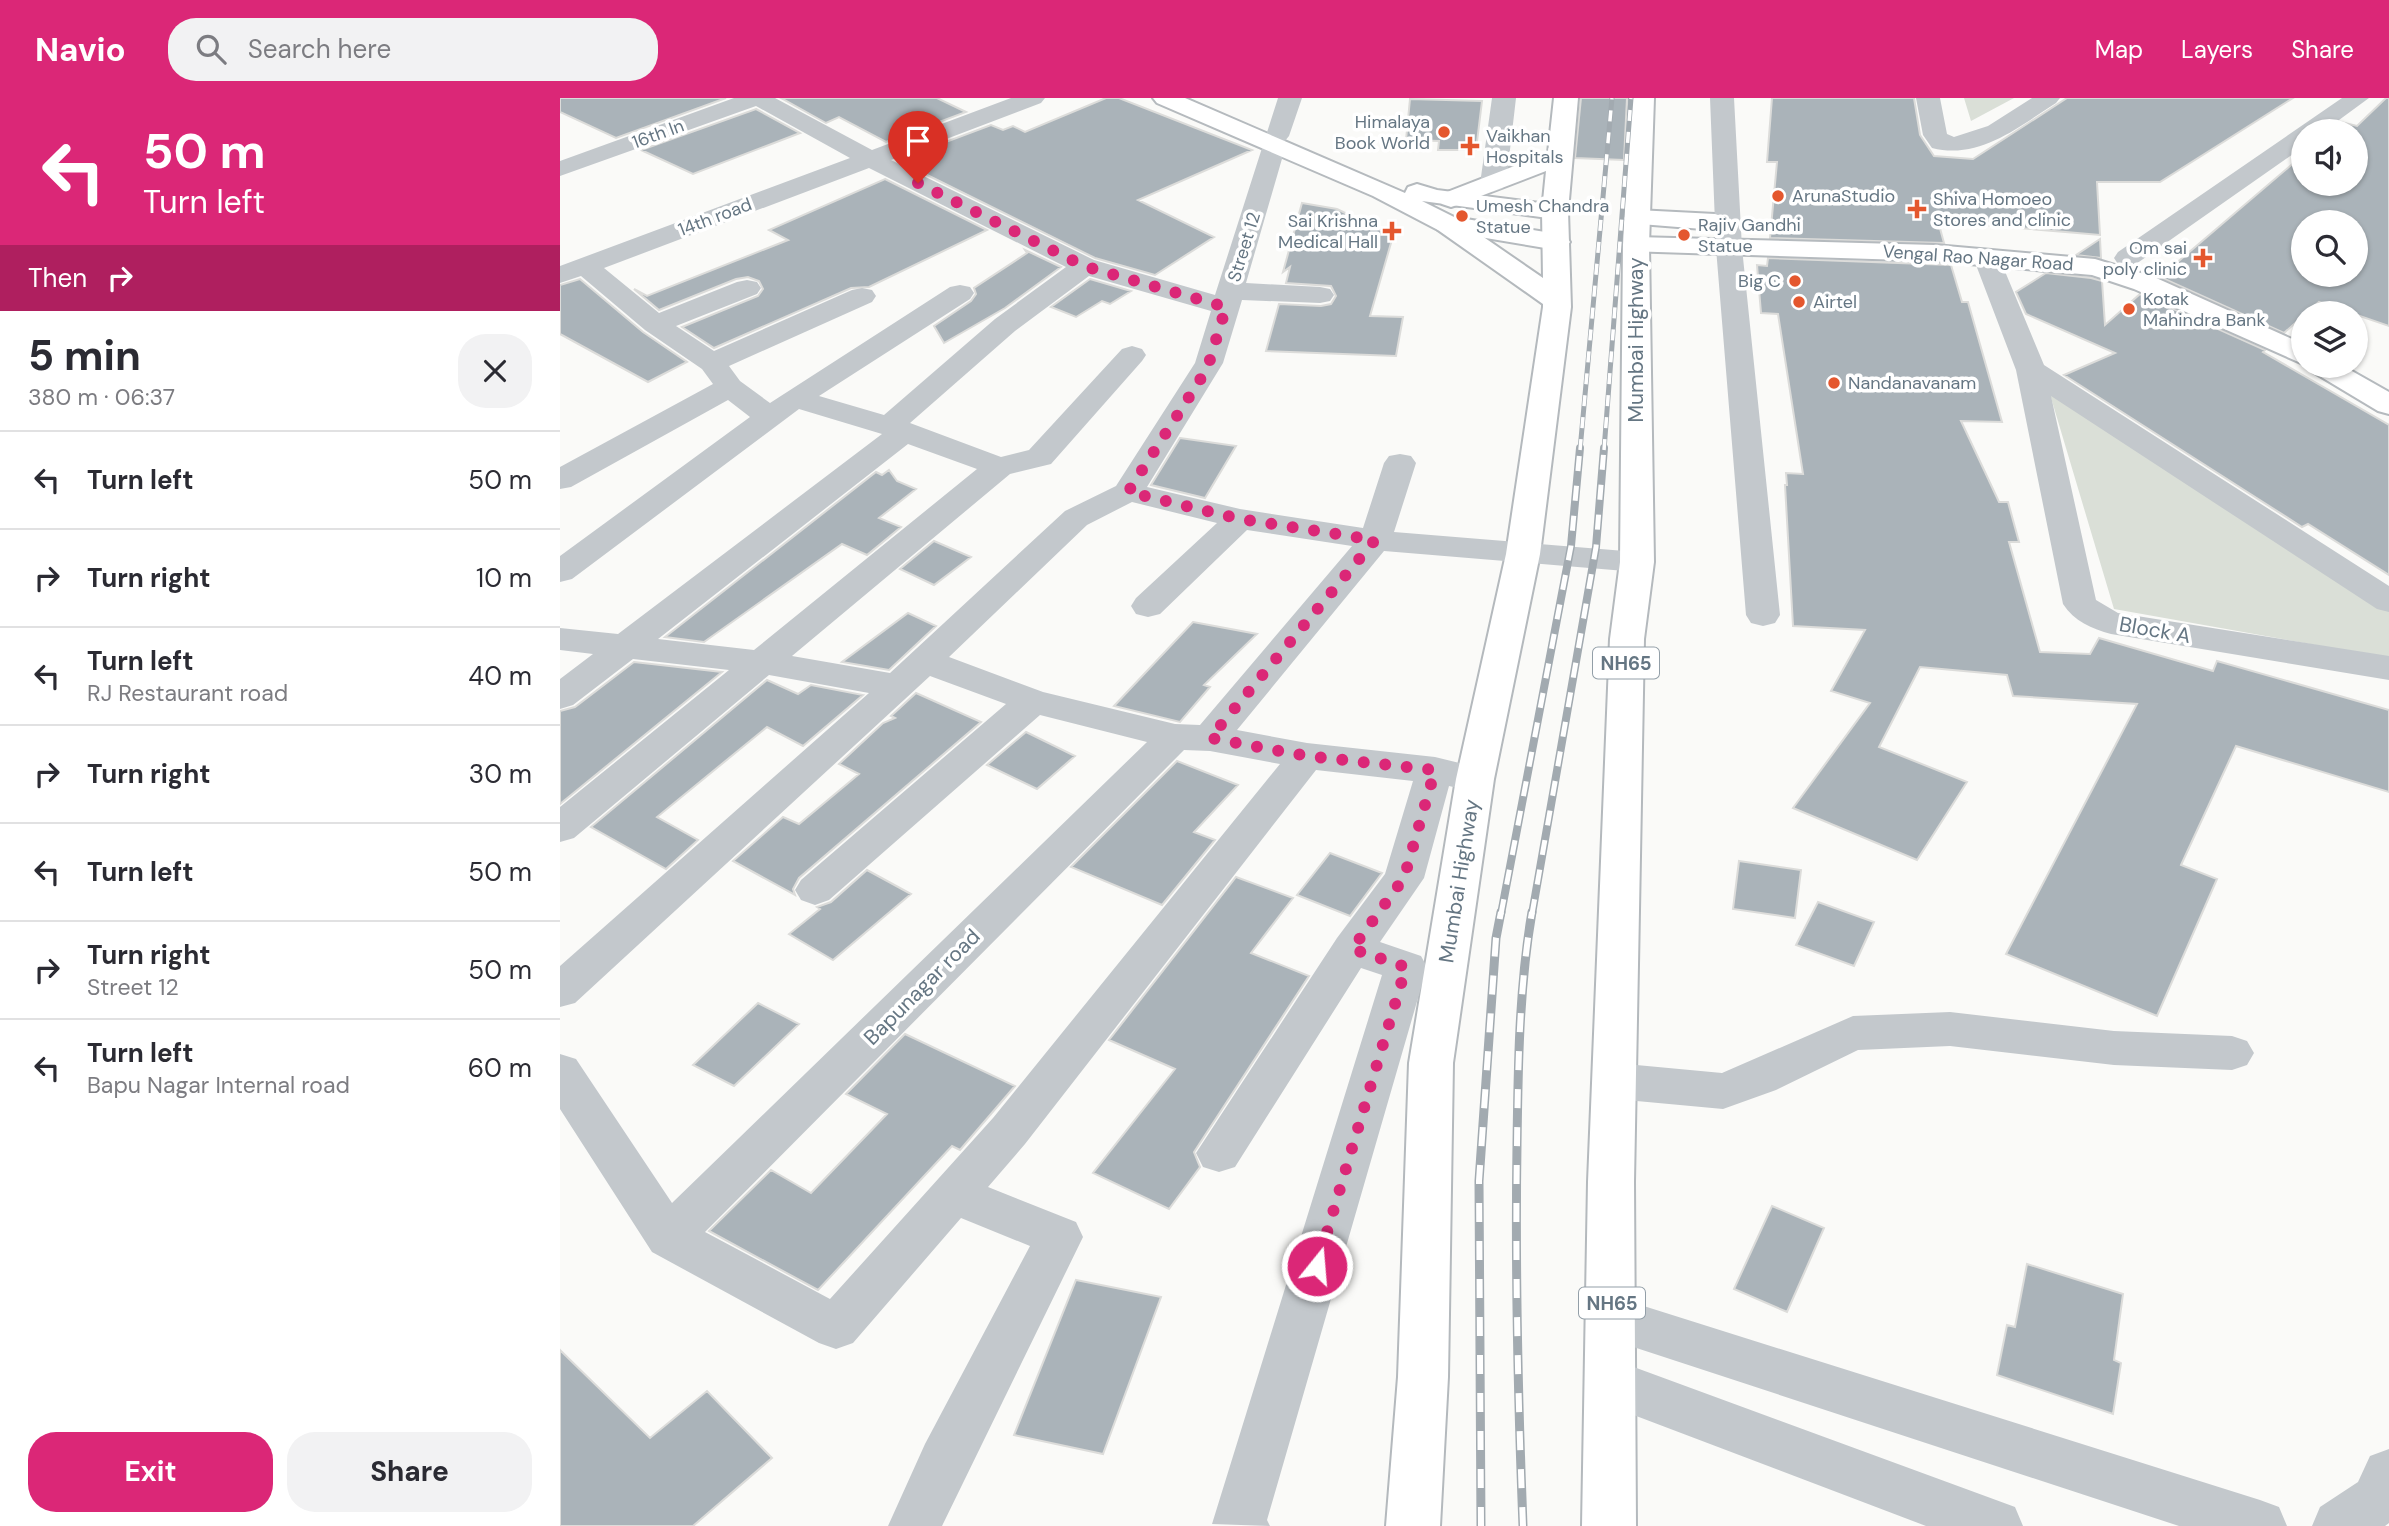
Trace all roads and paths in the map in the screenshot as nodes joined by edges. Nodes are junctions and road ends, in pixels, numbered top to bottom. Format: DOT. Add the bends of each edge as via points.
graph roads {
  1 [pos="757,98"];
  2 [pos="1033,98"];
  3 [pos="1165,98"];
  4 [pos="1189,98"];
  5 [pos="1290,98"];
  6 [pos="1504,98"];
  7 [pos="1566,98"];
  8 [pos="1642,98"];
  9 [pos="1722,98"];
  10 [pos="1928,98"];
  11 [pos="2048,98"];
  12 [pos="2357,98"];
  13 [pos="2326,119"];
  14 [pos="560,139"];
  15 [pos="1275,141"];
  16 [pos="2291,144"];
  17 [pos="1560,157"];
  18 [pos="591,158"];
  19 [pos="870,159"];
  20 [pos="560,169"];
  21 [pos="1493,184"];
  22 [pos="1439,208"];
  23 [pos="1556,226"];
  24 [pos="1636,232"];
  25 [pos="1728,235"];
  26 [pos="1986,257"];
  27 [pos="2127,258"];
  28 [pos="1084,266"];
  29 [pos="572,271"];
  30 [pos="747,288"];
  31 [pos="960,293"];
  32 [pos="1320,295"];
  33 [pos="862,296"];
  34 [pos="1228,299"];
  35 [pos="1556,300"];
  36 [pos="655,324"];
  37 [pos="2291,333"];
  38 [pos="2291,350"];
  39 [pos="1132,355"];
  40 [pos="2031,370"];
  41 [pos="721,375"];
  42 [pos="2368,375"];
  43 [pos="2343,378"];
  44 [pos="2389,387"];
  45 [pos="795,398"];
  46 [pos="2389,405"];
  47 [pos="770,417"];
  48 [pos="897,429"];
  49 [pos="1400,463"];
  50 [pos="999,467"];
  51 [pos="560,480"];
  52 [pos="1128,492"];
  53 [pos="1240,519"];
  54 [pos="1375,540"];
  55 [pos="1523,554"];
  56 [pos="1637,562"];
  57 [pos="560,572"];
  58 [pos="2389,601"];
  59 [pos="1148,606"];
  60 [pos="1763,615"];
  61 [pos="560,639"];
  62 [pos="627,647"];
  63 [pos="761,662"];
  64 [pos="2389,668"];
  65 [pos="912,674"];
  66 [pos="560,697"];
  67 [pos="1033,701"];
  68 [pos="1192,738"];
  69 [pos="1307,756"];
  70 [pos="1455,774"];
  71 [pos="560,828"];
  72 [pos="815,890"];
  73 [pos="1352,949"];
  74 [pos="560,991"];
  75 [pos="2232,1053"];
  76 [pos="560,1072"];
  77 [pos="1615,1081"];
  78 [pos="1219,1153"];
  79 [pos="954,1194"];
  80 [pos="669,1237"];
  81 [pos="1612,1318"];
  82 [pos="1612,1383"];
  83 [pos="2389,1474"];
  84 [pos="915,1526"];
  85 [pos="1243,1526"];
  86 [pos="1413,1526"];
  87 [pos="1609,1526"];
  88 [pos="1997,1526"];
  89 [pos="2260,1526"];
  90 [pos="2339,1526"];
  1 -- 18 [label="street, 16th ln"];
  1 -- 19 [label="street"];
  2 -- 19 [label="street, 14th road"];
  3 -- 15 [label="main road"];
  4 -- 15 [label="main road"];
  5 -- 15 [label="street, Street 12"];
  6 -- 21 [label="street"];
  7 -- 17 [label="main road, Mumbai Highway"];
  8 -- 24 [label="main road, NH65"];
  9 -- 25 [label="street"];
  10 -- 11 [label="street" via="1935,135 1941,143 1960,146"];
  12 -- 13 [label="street"];
  14 -- 18 [label="street"];
  15 -- 22 [label="main road" via="1392,185"];
  15 -- 22 [label="main road" via="1382,191"];
  15 -- 34 [label="street, Street 12"];
  16 -- 27 [label="street"];
  17 -- 21 [label="main road"];
  17 -- 23 [label="main road, Mumbai Highway"];
  18 -- 20 [label="street, 16th ln"];
  19 -- 28 [label="street"];
  19 -- 29 [label="street, 14th road"];
  21 -- 22 [label="main road"];
  22 -- 23 [label="main road"];
  22 -- 35 [label="main road"];
  23 -- 35 [label="main road, Mumbai Highway"];
  24 -- 25 [label="main road, Vengal Rao Nagar Road"];
  24 -- 56 [label="main road, Mumbai Highway / NH65"];
  25 -- 26 [label="main road, Vengal Rao Nagar Road"];
  25 -- 27 [label="main road, Vengal Rao Nagar Road" via="2031,242 2071,245"];
  25 -- 60 [label="street"];
  26 -- 38 [label="main road, Vengal Rao Nagar Road" via="2095,267 2144,283"];
  26 -- 40 [label="street, Block A"];
  27 -- 37 [label="main road, Vengal Rao Nagar Road"];
  28 -- 34 [label="street"];
  28 -- 48 [label="street" via="1005,325"];
  29 -- 36 [label="street"];
  30 -- 36 [label="street"];
  31 -- 45 [label="street"];
  32 -- 34 [label="street"];
  33 -- 41 [label="street"];
  34 -- 52 [label="street, Street 12" via="1204,371"];
  35 -- 55 [label="main road, Mumbai Highway"];
  36 -- 41 [label="street"];
  39 -- 50 [label="street" via="1040,457"];
  40 -- 58 [label="street"];
  40 -- 64 [label="street, Block A" via="2080,604 2111,622"];
  41 -- 47 [label="street"];
  41 -- 51 [label="street"];
  42 -- 44 [label="main road"];
  43 -- 46 [label="main road"];
  45 -- 47 [label="street"];
  45 -- 48 [label="street"];
  47 -- 57 [label="street"];
  48 -- 50 [label="street"];
  48 -- 62 [label="street"];
  49 -- 54 [label="street"];
  50 -- 63 [label="street"];
  52 -- 53 [label="street"];
  52 -- 65 [label="street" via="1076,518"];
  53 -- 54 [label="street"];
  53 -- 59 [label="street"];
  54 -- 55 [label="street"];
  54 -- 68 [label="street, Bapunagar road"];
  55 -- 56 [label="street"];
  55 -- 70 [label="main road, Mumbai Highway"];
  56 -- 77 [label="main road, Mumbai Highway / NH65" via="1627,639"];
  61 -- 62 [label="street"];
  62 -- 63 [label="street"];
  62 -- 66 [label="street"];
  63 -- 65 [label="street"];
  63 -- 71 [label="street"];
  65 -- 67 [label="street"];
  65 -- 74 [label="street"];
  67 -- 68 [label="street"];
  67 -- 72 [label="street"];
  68 -- 69 [label="street"];
  68 -- 80 [label="street, Bapunagar road"];
  69 -- 70 [label="street"];
  69 -- 79 [label="street" via="1009,1132"];
  70 -- 73 [label="street" via="1404,878"];
  70 -- 86 [label="main road, Mumbai Highway" via="1431,1063 1423,1377"];
  73 -- 78 [label="street"];
  73 -- 85 [label="street" via="1406,967 1239,1524"];
  75 -- 77 [label="street" via="2114,1048 1950,1030 1853,1033 1723,1091"];
  76 -- 80 [label="street"];
  77 -- 81 [label="main road, Mumbai Highway / NH65"];
  79 -- 80 [label="street" via="836,1327"];
  79 -- 84 [label="street" via="1059,1237"];
  81 -- 82 [label="main road, Mumbai Highway / NH65"];
  81 -- 89 [label="street"];
  82 -- 87 [label="main road, Mumbai Highway / NH65"];
  82 -- 88 [label="street"];
  83 -- 90 [label="street" via="2377,1500"];
}
